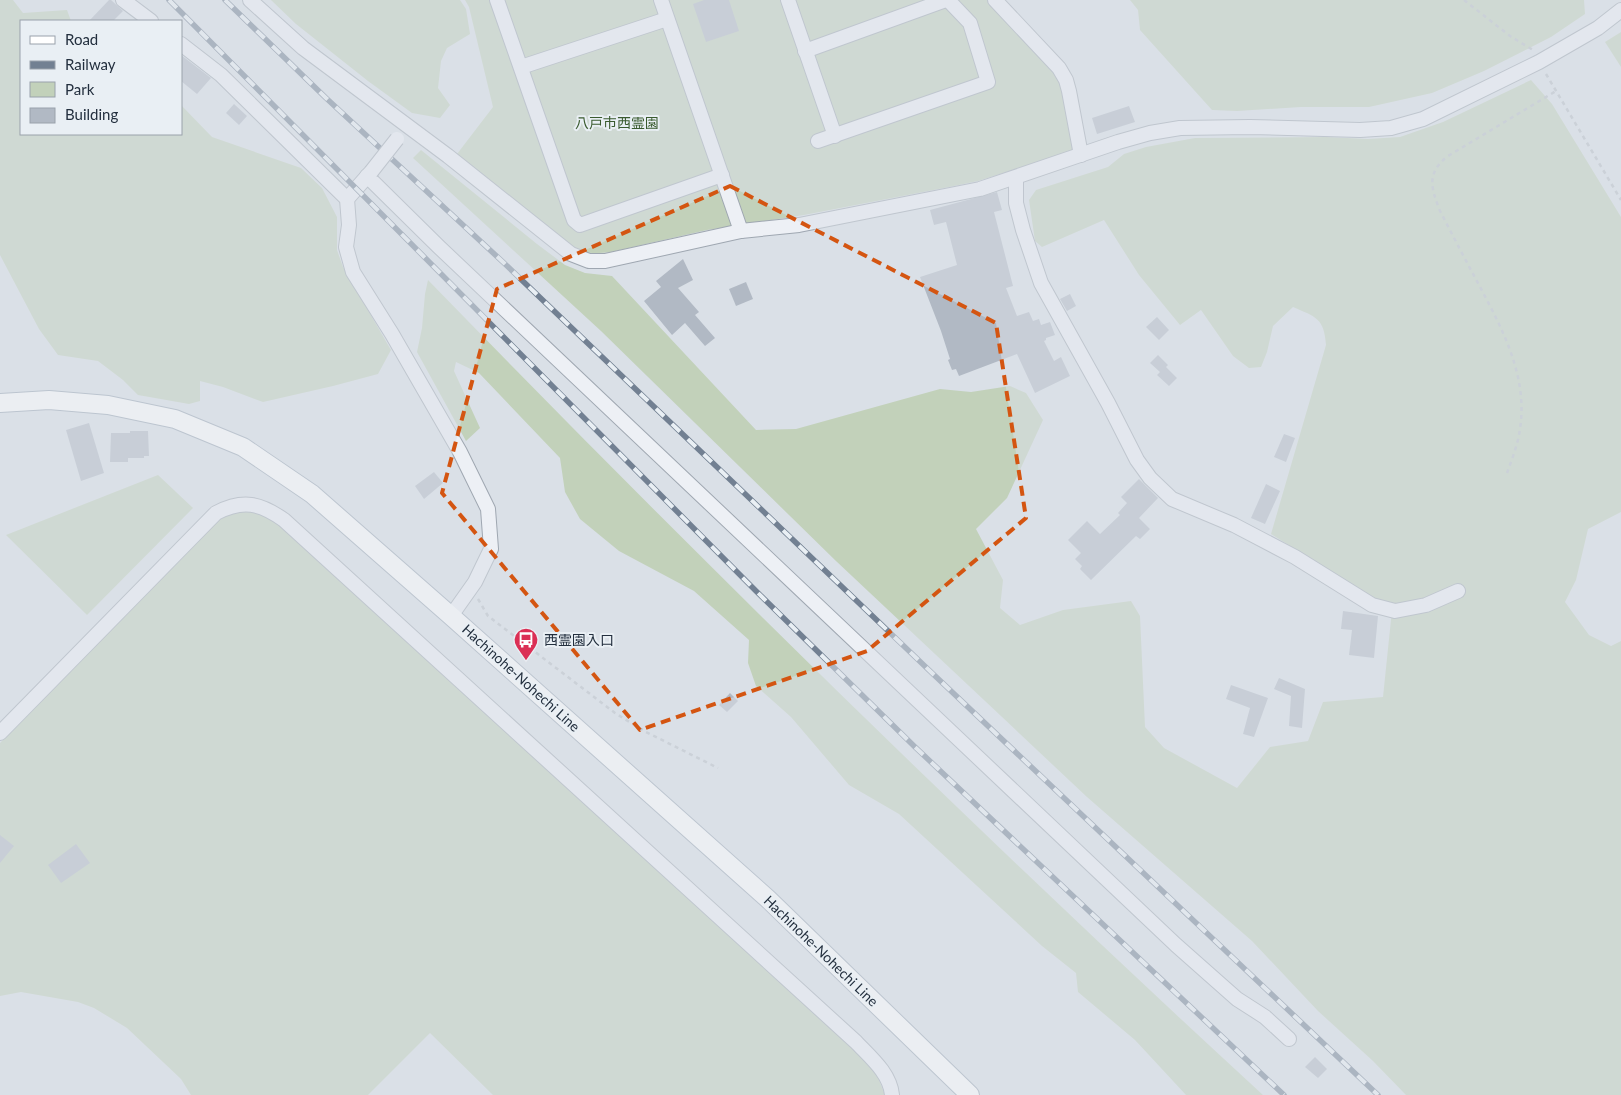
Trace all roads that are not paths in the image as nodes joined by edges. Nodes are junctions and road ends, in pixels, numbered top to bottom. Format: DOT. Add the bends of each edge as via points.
graph roads {
  1 [pos="124,0"];
  2 [pos="250,0"];
  3 [pos="497,0"];
  4 [pos="661,0"];
  5 [pos="788,0"];
  6 [pos="947,0"];
  7 [pos="995,0"];
  8 [pos="1621,10"];
  9 [pos="667,19"];
  10 [pos="150,20"];
  11 [pos="182,45"];
  12 [pos="805,51"];
  13 [pos="521,66"];
  14 [pos="408,126"];
  15 [pos="834,136"];
  16 [pos="818,141"];
  17 [pos="1081,156"];
  18 [pos="369,174"];
  19 [pos="722,175"];
  20 [pos="1016,178"];
  21 [pos="347,199"];
  22 [pos="741,231"];
  23 [pos="0,403"];
  24 [pos="1458,591"];
  25 [pos="451,616"];
  26 [pos="0,734"];
  27 [pos="1289,1040"];
  28 [pos="892,1095"];
  29 [pos="970,1095"];
  1 -- 10 [label="street"];
  2 -- 14 [label="street" via="303,48"];
  3 -- 13 [label="street"];
  4 -- 9 [label="street"];
  5 -- 12 [label="street"];
  6 -- 12 [label="street"];
  6 -- 15 [label="street" via="970,23 988,82"];
  7 -- 17 [label="street" via="1059,68 1066,80"];
  8 -- 17 [label="street" via="1543,60 1423,119 1391,128 1180,128 1150,133"];
  9 -- 13 [label="street"];
  9 -- 19 [label="street"];
  11 -- 21 [label="street" via="221,75"];
  12 -- 15 [label="street"];
  13 -- 19 [label="street" via="574,220 580,225"];
  14 -- 18 [label="street, bridge"];
  14 -- 22 [label="street" via="571,254 589,261 631,256"];
  15 -- 16 [label="street"];
  17 -- 20 [label="street"];
  18 -- 21 [label="street"];
  18 -- 27 [label="street" via="439,248 1176,945"];
  19 -- 22 [label="street"];
  20 -- 22 [label="street" via="980,189 799,225"];
  20 -- 24 [label="street" via="1016,203 1022,230 1041,283 1137,460 1172,499 1234,525 1295,557 1372,605 1395,611 1426,605"];
  21 -- 25 [label="street" via="349,225 346,248 353,272 460,452 488,509 491,549 472,587"];
  23 -- 25 [label="main road, Hachinohe-Nohechi Line" via="49,400 108,405 175,419 243,447 312,494"];
  25 -- 29 [label="main road, Hachinohe-Nohechi Line" via="768,899"];
  26 -- 28 [label="street" via="216,513 241,504 270,510 856,1042 887,1078"];
}
